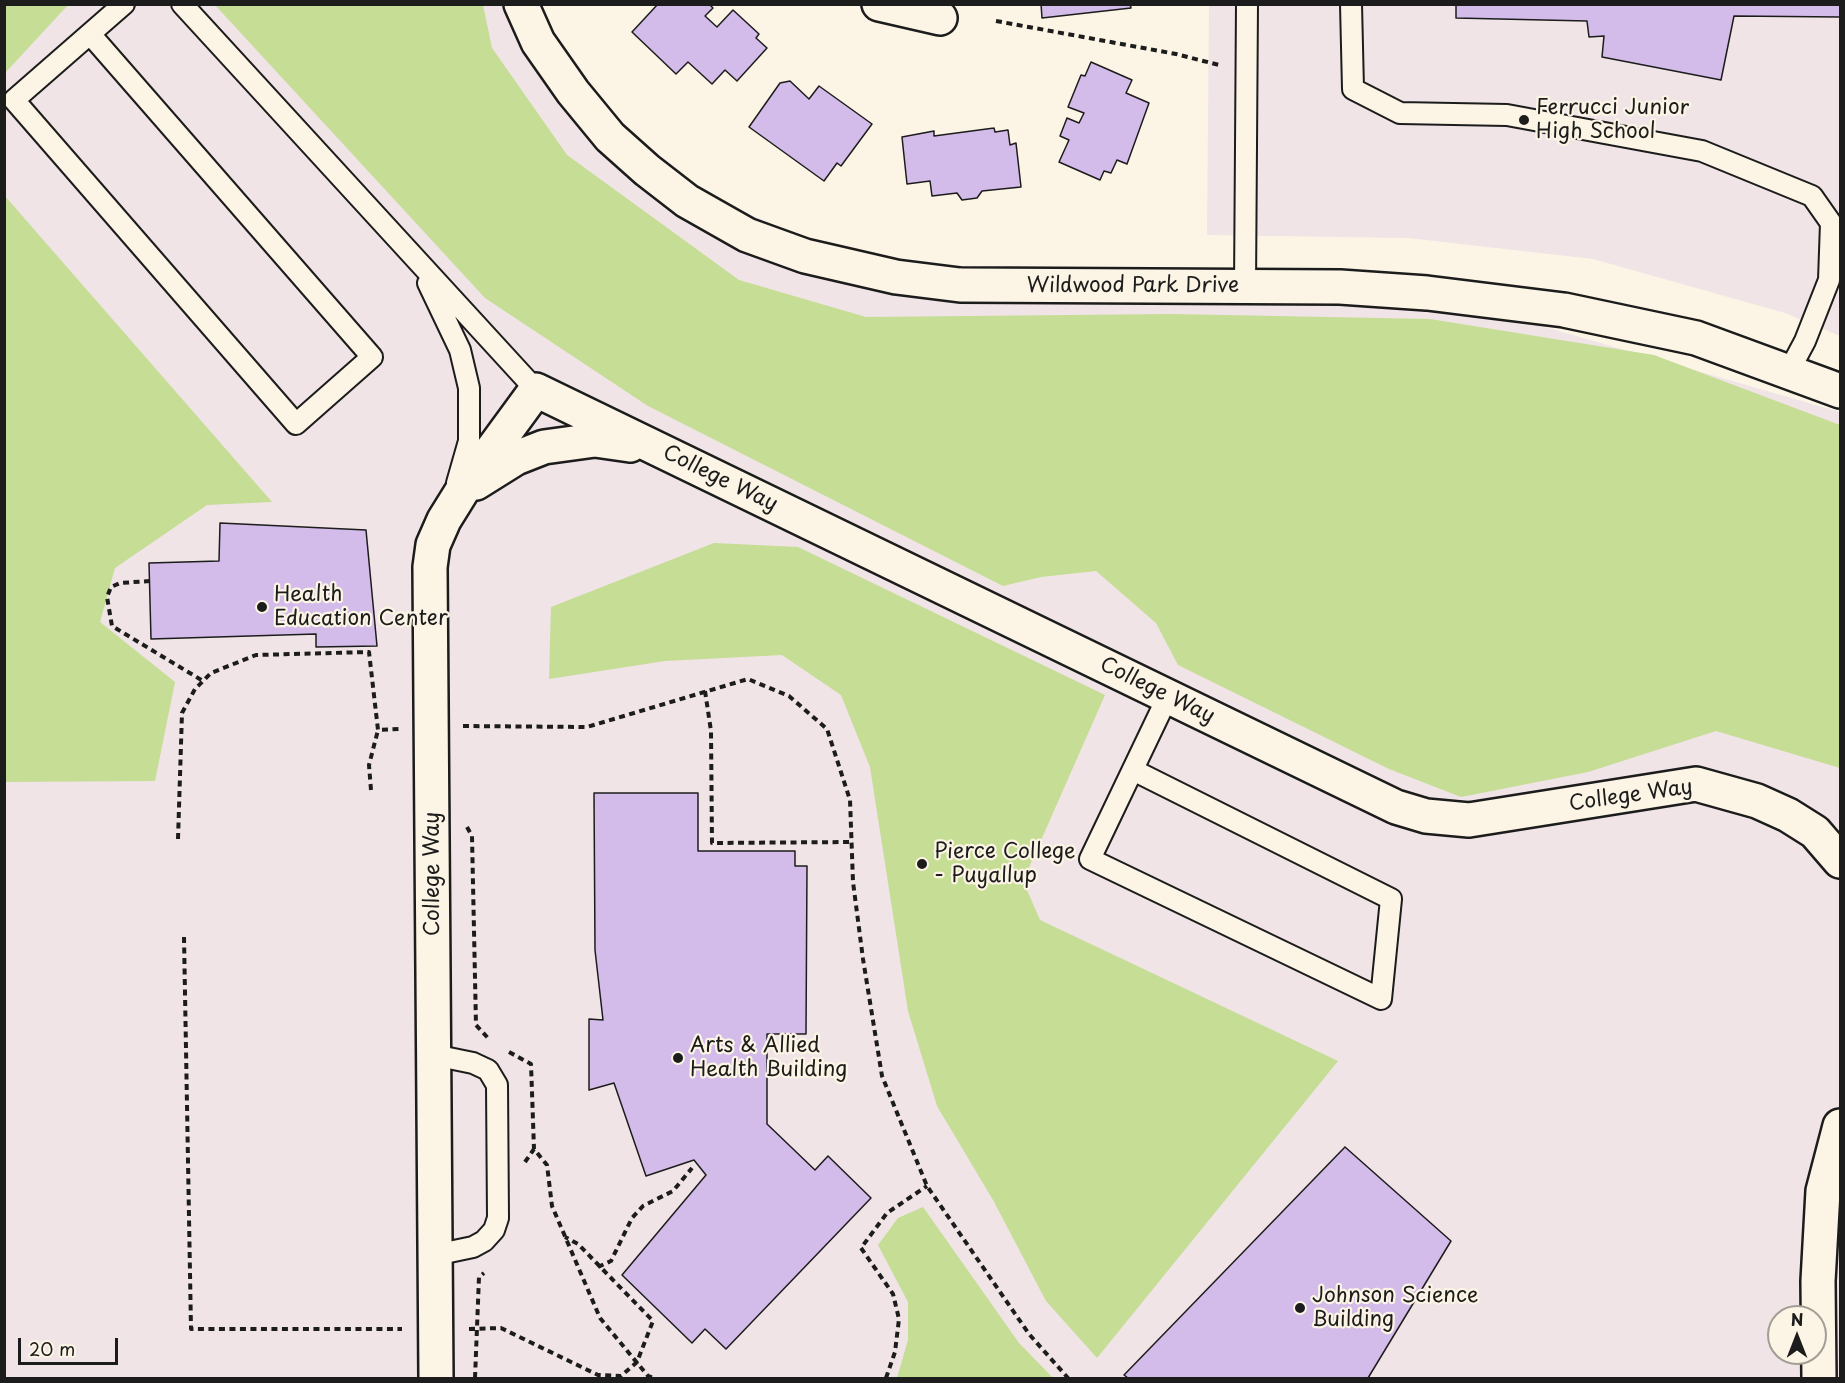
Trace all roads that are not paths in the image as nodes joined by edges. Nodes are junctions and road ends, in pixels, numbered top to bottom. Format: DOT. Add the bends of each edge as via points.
graph roads {
  1 [pos="124,4"];
  2 [pos="182,4"];
  3 [pos="521,4"];
  4 [pos="879,4"];
  5 [pos="1246,4"];
  6 [pos="1351,4"];
  7 [pos="940,18"];
  8 [pos="90,34"];
  9 [pos="411,255"];
  10 [pos="1245,287"];
  11 [pos="1789,371"];
  12 [pos="536,390"];
  13 [pos="1840,391"];
  14 [pos="667,453"];
  15 [pos="462,491"];
  16 [pos="444,520"];
  17 [pos="1168,696"];
  18 [pos="1133,770"];
  19 [pos="1840,861"];
  20 [pos="434,1055"];
  21 [pos="1840,1126"];
  22 [pos="435,1255"];
  23 [pos="436,1378"];
  24 [pos="1819,1378"];
  1 -- 8 [label="lane"];
  2 -- 9 [label="lane"];
  3 -- 10 [label="street, Wildwood Park Drive" via="538,42 610,137 687,201 747,235 828,261 896,277 960,285"];
  4 -- 7 [label="street"];
  5 -- 10 [label="lane"];
  6 -- 11 [label="lane" via="1353,89 1400,113 1506,114 1702,151 1812,196 1831,223 1829,280"];
  8 -- 8 [label="lane" via="14,100 296,424 372,357"];
  9 -- 12 [label="lane"];
  9 -- 16 [label="lane" via="440,304 460,350 469,388 469,441"];
  10 -- 11 [label="street, Wildwood Park Drive" via="1341,287 1427,293 1564,310 1696,338"];
  11 -- 13 [label="street, Wildwood Park Drive"];
  12 -- 14 [label="street, College Way"];
  12 -- 15 [label="street, College Way"];
  14 -- 15 [label="street" via="595,440 566,442 516,458"];
  14 -- 17 [label="street, College Way"];
  15 -- 16 [label="street, College Way"];
  16 -- 20 [label="street, College Way" via="430,567 447,727"];
  17 -- 18 [label="lane"];
  17 -- 19 [label="street, College Way" via="1396,807 1426,816 1469,820 1696,784 1757,801 1788,815 1815,832"];
  18 -- 18 [label="lane" via="1090,859 1381,999 1391,899"];
  20 -- 22 [label="street, College Way"];
  20 -- 22 [label="lane" via="481,1066 497,1085 498,1218 484,1241"];
  21 -- 24 [label="street" via="1822,1202"];
  22 -- 23 [label="street, College Way"];
}
